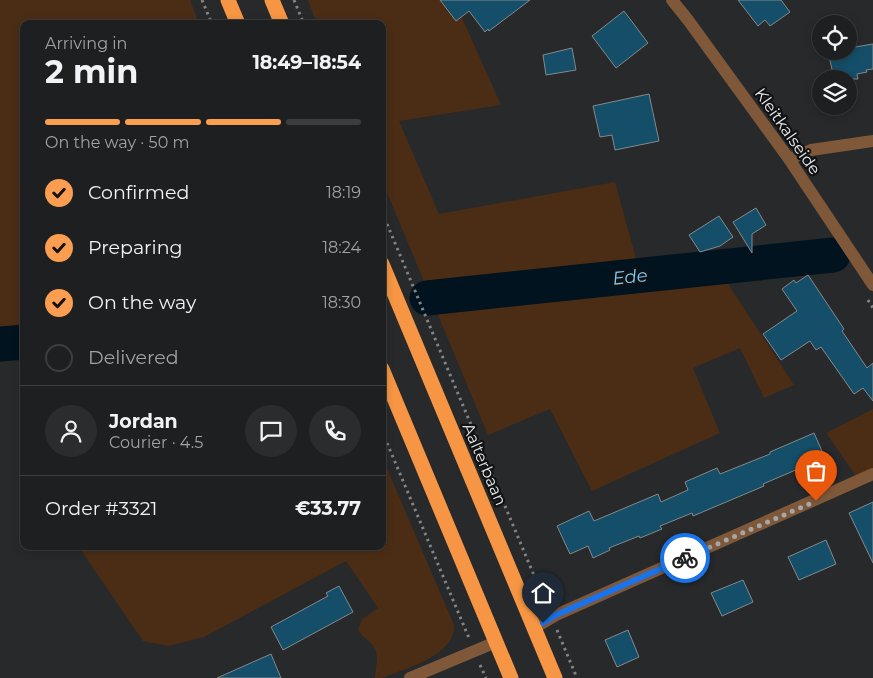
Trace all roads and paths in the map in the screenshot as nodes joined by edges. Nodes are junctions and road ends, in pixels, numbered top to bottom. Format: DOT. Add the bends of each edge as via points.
graph roads {
  1 [pos="202,0"];
  2 [pos="228,0"];
  3 [pos="272,0"];
  4 [pos="294,0"];
  5 [pos="672,0"];
  6 [pos="210,20"];
  7 [pos="236,20"];
  8 [pos="280,20"];
  9 [pos="302,20"];
  10 [pos="873,141"];
  11 [pos="789,159"];
  12 [pos="386,222"];
  13 [pos="386,274"];
  14 [pos="873,285"];
  15 [pos="386,379"];
  16 [pos="386,441"];
  17 [pos="873,474"];
  18 [pos="552,618"];
  19 [pos="534,628"];
  20 [pos="496,642"];
  21 [pos="474,651"];
  22 [pos="410,678"];
  23 [pos="486,678"];
  24 [pos="511,678"];
  25 [pos="555,678"];
  26 [pos="577,678"];
  1 -- 6 [label="path"];
  2 -- 7 [label="highway"];
  3 -- 8 [label="highway"];
  4 -- 9 [label="path"];
  5 -- 11 [label="street, Kleitkalseide"];
  10 -- 11 [label="street" via="811,150"];
  11 -- 14 [label="street, Kleitkalseide"];
  12 -- 18 [label="path"];
  13 -- 19 [label="highway, Aalterbaan"];
  15 -- 20 [label="highway"];
  16 -- 21 [label="path"];
  17 -- 18 [label="street"];
  18 -- 19 [label="street"];
  18 -- 26 [label="path"];
  19 -- 25 [label="highway, Aalterbaan"];
  20 -- 21 [label="street"];
  20 -- 24 [label="highway"];
  21 -- 22 [label="street"];
  21 -- 23 [label="path"];
}
